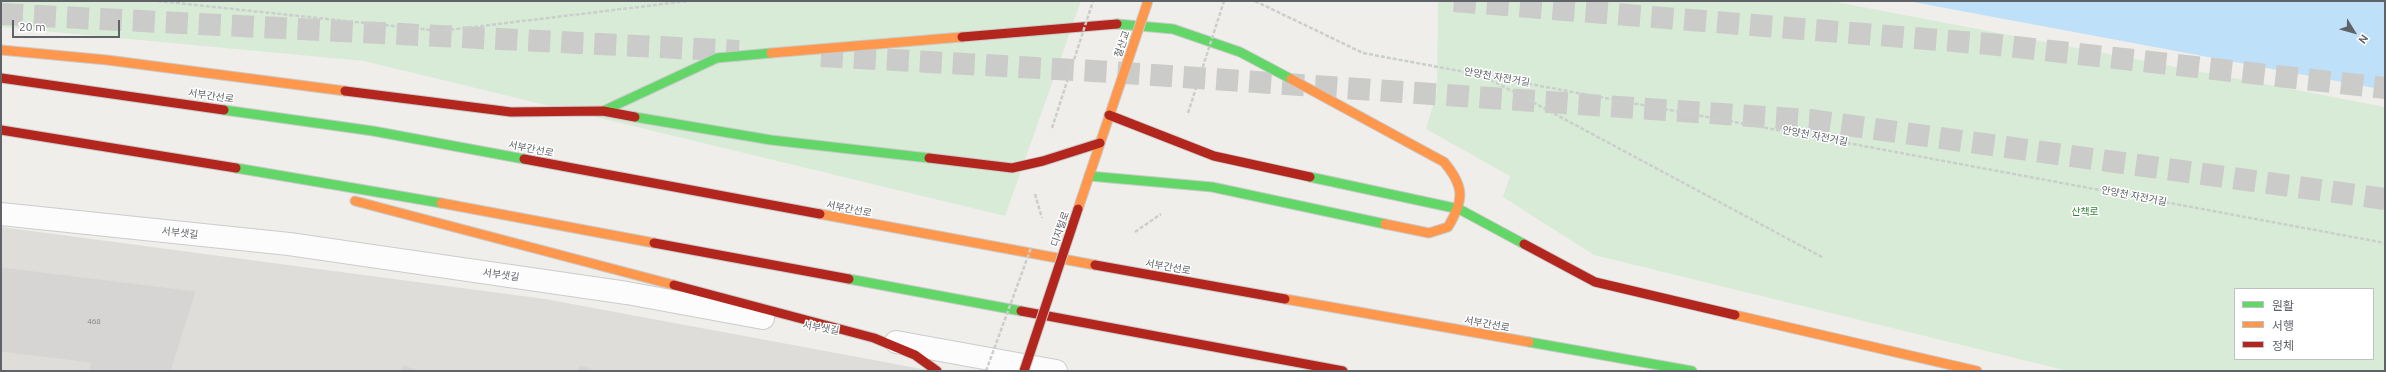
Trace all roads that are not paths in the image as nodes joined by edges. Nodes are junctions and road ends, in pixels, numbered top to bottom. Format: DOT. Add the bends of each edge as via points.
graph roads {
  1 [pos="1148,1"];
  2 [pos="1,50"];
  3 [pos="1,78"];
  4 [pos="1117,93"];
  5 [pos="603,112"];
  6 [pos="1110,115"];
  7 [pos="1,130"];
  8 [pos="1100,143"];
  9 [pos="231,169"];
  10 [pos="1089,176"];
  11 [pos="323,193"];
  12 [pos="346,199"];
  13 [pos="1459,209"];
  14 [pos="1,214"];
  15 [pos="874,338"];
  16 [pos="988,368"];
  17 [pos="937,371"];
  18 [pos="1024,371"];
  19 [pos="1056,371"];
  20 [pos="1343,371"];
  21 [pos="1692,371"];
  22 [pos="1977,371"];
  1 -- 4 [label="main road, 철산교, bridge"];
  2 -- 5 [label="main road" via="107,60 511,112"];
  3 -- 21 [label="main road, 서부간선로" via="373,131 1087,264"];
  4 -- 6 [label="main road, 디지털로"];
  5 -- 8 [label="main road" via="771,140 1012,168"];
  5 -- 13 [label="main road" via="717,58 1112,24 1173,29 1240,52 1444,162 1457,176 1461,192"];
  6 -- 8 [label="main road, 디지털로"];
  6 -- 13 [label="main road" via="1214,156"];
  7 -- 9 [label="main road"];
  8 -- 10 [label="main road, 디지털로"];
  9 -- 11 [label="main road"];
  9 -- 20 [label="main road" via="386,193"];
  10 -- 13 [label="main road" via="1212,187 1429,233 1448,227"];
  10 -- 18 [label="main road, 디지털로, bridge"];
  12 -- 15 [label="main road"];
  13 -- 22 [label="main road" via="1595,282"];
  14 -- 15 [label="street, 서부샛길" via="289,244 627,293"];
  15 -- 16 [label="street, 서부샛길"];
  15 -- 17 [label="main road" via="908,350 927,361"];
  16 -- 19 [label="street, 서부샛길"];
}
